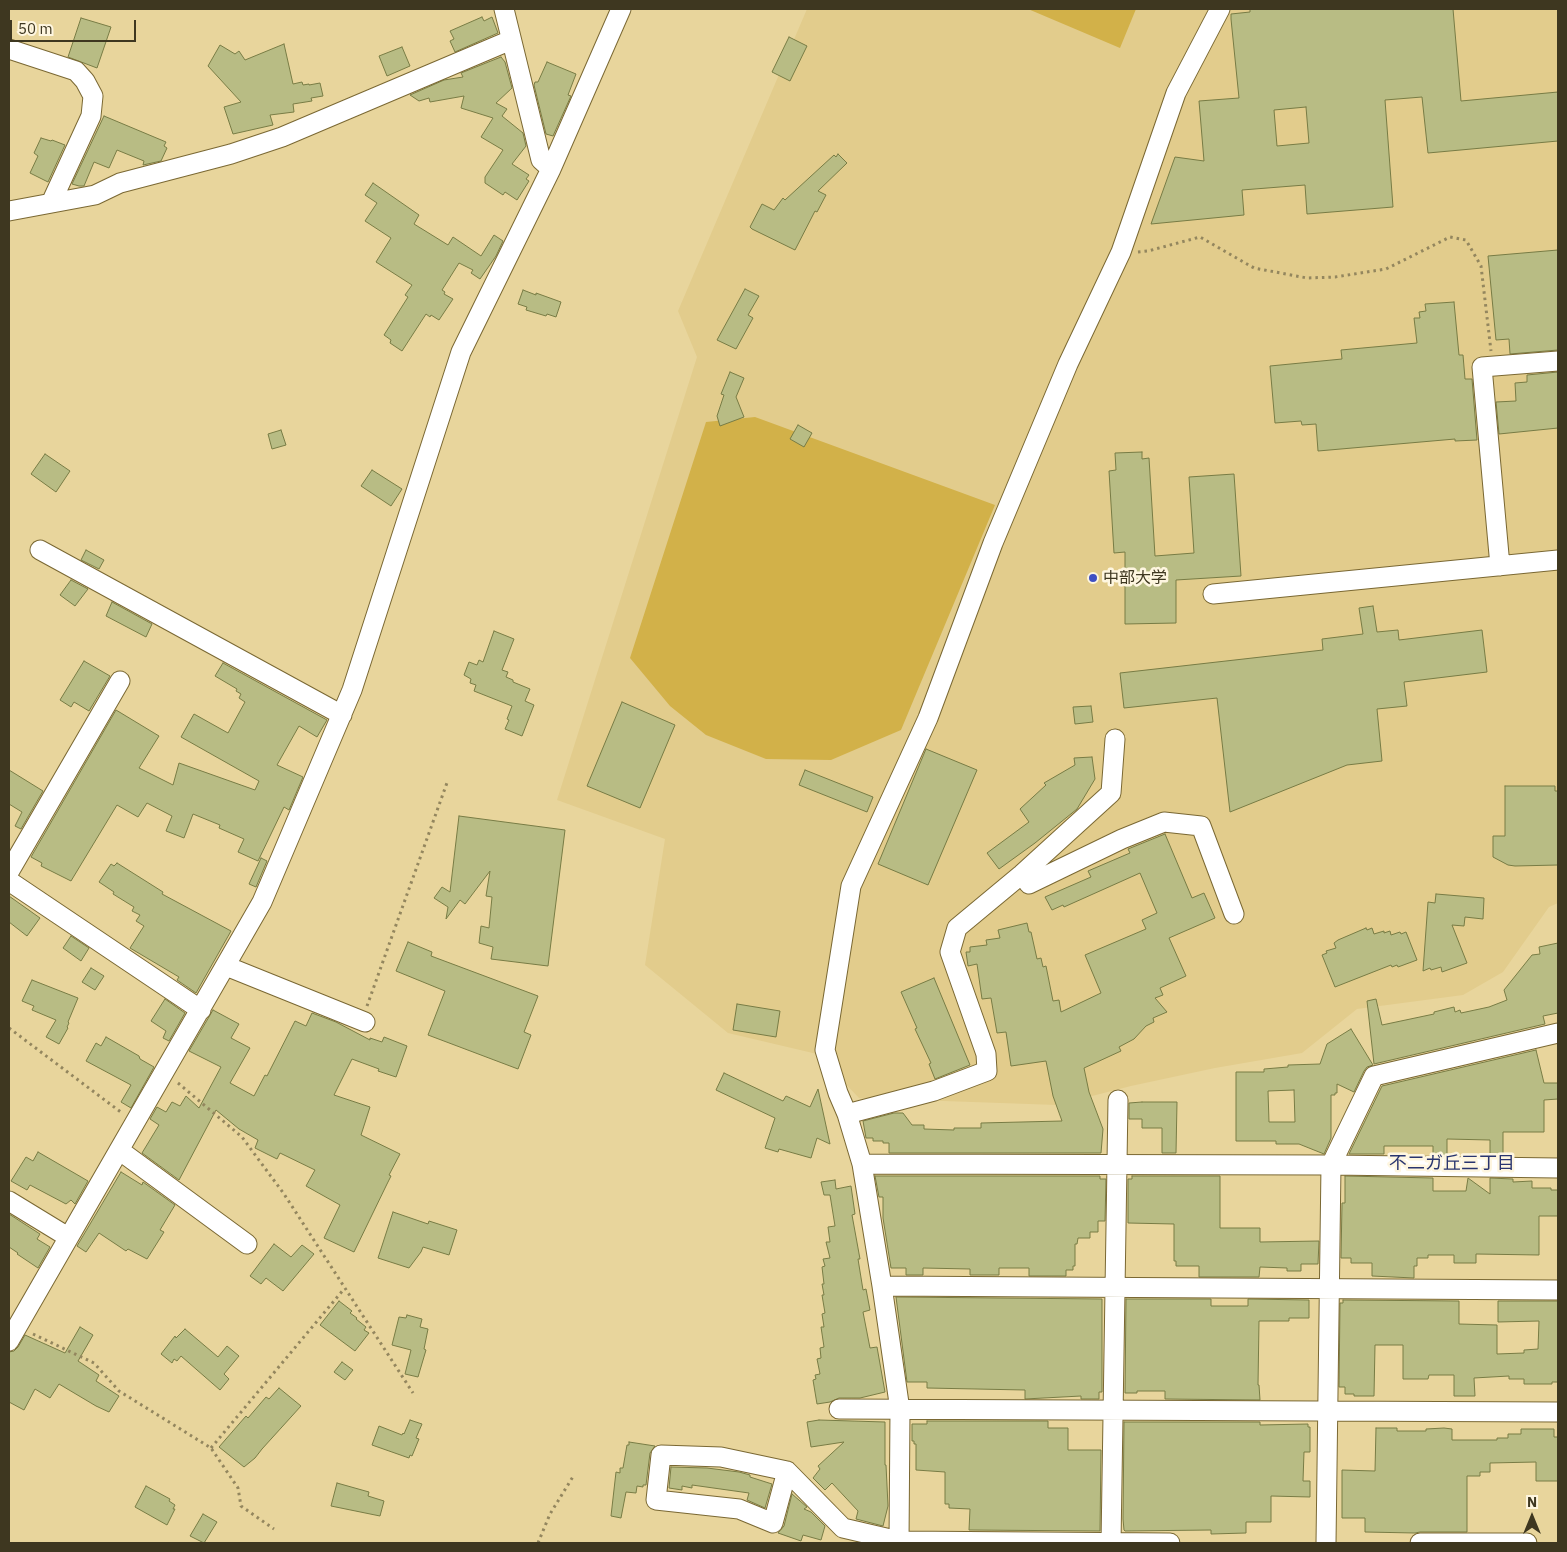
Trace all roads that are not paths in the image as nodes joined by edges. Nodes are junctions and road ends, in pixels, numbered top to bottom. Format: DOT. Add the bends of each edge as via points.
graph roads {
  1 [pos="504,9"];
  2 [pos="621,9"];
  3 [pos="1220,9"];
  4 [pos="511,40"];
  5 [pos="9,49"];
  6 [pos="552,169"];
  7 [pos="51,203"];
  8 [pos="9,211"];
  9 [pos="1558,361"];
  10 [pos="40,550"];
  11 [pos="1558,560"];
  12 [pos="1500,566"];
  13 [pos="1213,594"];
  14 [pos="120,681"];
  15 [pos="342,715"];
  16 [pos="1115,739"];
  17 [pos="9,872"];
  18 [pos="1022,874"];
  19 [pos="9,881"];
  20 [pos="1234,914"];
  21 [pos="226,966"];
  22 [pos="201,1010"];
  23 [pos="363,1022"];
  24 [pos="1558,1033"];
  25 [pos="1118,1100"];
  26 [pos="847,1114"];
  27 [pos="119,1150"];
  28 [pos="862,1164"];
  29 [pos="1117,1165"];
  30 [pos="1331,1165"];
  31 [pos="1558,1168"];
  32 [pos="9,1200"];
  33 [pos="68,1237"];
  34 [pos="248,1244"];
  35 [pos="882,1286"];
  36 [pos="1115,1288"];
  37 [pos="1328,1290"];
  38 [pos="1558,1290"];
  39 [pos="12,1334"];
  40 [pos="840,1409"];
  41 [pos="900,1410"];
  42 [pos="1113,1410"];
  43 [pos="1328,1410"];
  44 [pos="1558,1412"];
  45 [pos="787,1471"];
  46 [pos="899,1542"];
  47 [pos="1111,1543"];
  48 [pos="1170,1543"];
  49 [pos="1326,1543"];
  50 [pos="1420,1543"];
  51 [pos="1451,1543"];
  52 [pos="1527,1543"];
  1 -- 4 [label="street"];
  2 -- 6 [label="street"];
  3 -- 26 [label="street" via="1176,93 1121,252 1068,364 993,544 928,718 851,886 825,1050"];
  4 -- 6 [label="street" via="541,160"];
  4 -- 7 [label="street" via="282,137 120,183 95,195"];
  5 -- 7 [label="street" via="76,71 93,96 91,116"];
  6 -- 15 [label="street" via="461,352"];
  7 -- 8 [label="street"];
  9 -- 12 [label="street" via="1482,367"];
  10 -- 15 [label="street"];
  11 -- 12 [label="street"];
  12 -- 13 [label="street"];
  14 -- 17 [label="street"];
  15 -- 21 [label="street" via="262,902"];
  16 -- 18 [label="street" via="1111,793"];
  18 -- 20 [label="street" via="1029,884 1164,822 1201,826"];
  18 -- 26 [label="street" via="957,928 950,952 986,1054 987,1071 934,1091"];
  19 -- 22 [label="street"];
  21 -- 22 [label="street"];
  21 -- 23 [label="street"];
  22 -- 27 [label="street"];
  24 -- 30 [label="street" via="1374,1076"];
  25 -- 29 [label="street"];
  26 -- 28 [label="street"];
  27 -- 33 [label="street"];
  27 -- 34 [label="street"];
  28 -- 29 [label="street"];
  28 -- 35 [label="street"];
  29 -- 30 [label="street"];
  29 -- 36 [label="street"];
  30 -- 31 [label="street"];
  30 -- 37 [label="street"];
  32 -- 33 [label="street"];
  33 -- 39 [label="street"];
  35 -- 36 [label="street"];
  35 -- 41 [label="street"];
  36 -- 37 [label="street"];
  36 -- 42 [label="street"];
  37 -- 38 [label="street"];
  37 -- 43 [label="street"];
  40 -- 41 [label="street"];
  41 -- 42 [label="street"];
  41 -- 46 [label="street"];
  42 -- 43 [label="street"];
  42 -- 47 [label="street"];
  43 -- 44 [label="street"];
  43 -- 49 [label="street"];
  45 -- 45 [label="street" via="773,1522 739,1509 656,1500 661,1456 721,1457"];
  45 -- 46 [label="street" via="843,1528"];
  46 -- 47 [label="street"];
  47 -- 48 [label="street"];
  50 -- 51 [label="street"];
  51 -- 52 [label="street"];
}
